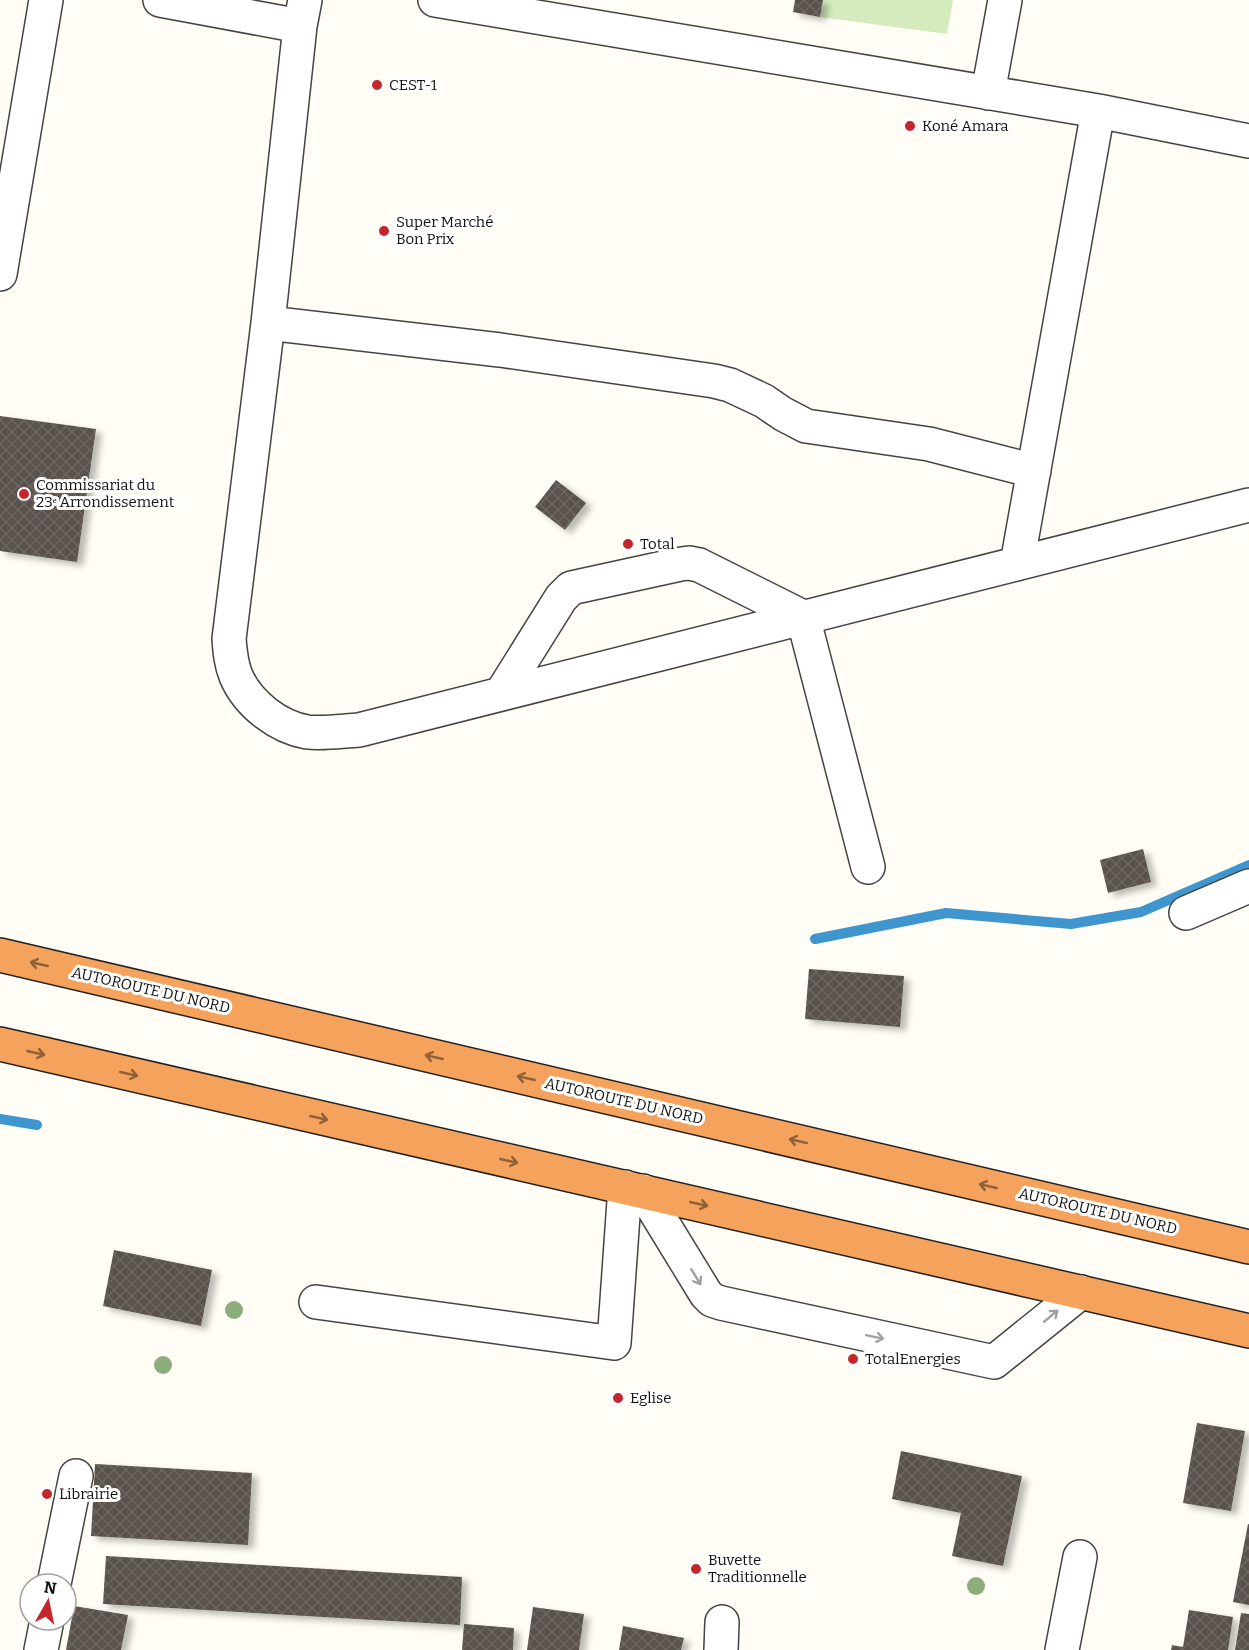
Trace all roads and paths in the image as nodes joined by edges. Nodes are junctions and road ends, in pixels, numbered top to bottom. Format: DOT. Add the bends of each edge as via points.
graph roads {
  1 [pos="46,0"];
  2 [pos="160,0"];
  3 [pos="435,0"];
  4 [pos="1005,0"];
  5 [pos="303,13"];
  6 [pos="988,93"];
  7 [pos="1098,111"];
  8 [pos="1249,141"];
  9 [pos="0,274"];
  10 [pos="268,323"];
  11 [pos="1034,471"];
  12 [pos="1249,505"];
  13 [pos="1017,564"];
  14 [pos="803,617"];
  15 [pos="501,694"];
  16 [pos="868,867"];
  17 [pos="1249,886"];
  18 [pos="1186,913"];
  19 [pos="0,955"];
  20 [pos="0,1044"];
  21 [pos="634,1189"];
  22 [pos="1249,1247"];
  23 [pos="1081,1292"];
  24 [pos="316,1302"];
  25 [pos="1249,1331"];
  26 [pos="76,1476"];
  27 [pos="1080,1557"];
  28 [pos="56,1572"];
  29 [pos="45,1632"];
  30 [pos="41,1650"];
  31 [pos="1062,1650"];
  1 -- 9 [label="street"];
  2 -- 5 [label="street"];
  3 -- 6 [label="street"];
  4 -- 6 [label="street"];
  5 -- 10 [label="street"];
  6 -- 7 [label="street"];
  7 -- 8 [label="street"];
  7 -- 11 [label="street"];
  10 -- 11 [label="street" via="500,350 714,381 764,401 806,426 929,444"];
  10 -- 15 [label="street" via="230,639 237,678 270,717 309,732 359,730"];
  11 -- 13 [label="street"];
  12 -- 13 [label="street"];
  13 -- 14 [label="street"];
  14 -- 15 [label="street"];
  14 -- 15 [label="street" via="689,563 571,588"];
  14 -- 16 [label="street"];
  17 -- 18 [label="street"];
  22 -- 19 [label="highway, AUTOROUTE DU NORD, one-way"];
  20 -- 21 [label="highway, one-way"];
  21 -- 23 [label="highway, one-way"];
  21 -- 23 [label="street, one-way" via="706,1294 720,1303 994,1362"];
  21 -- 24 [label="street" via="614,1343"];
  23 -- 25 [label="highway"];
  26 -- 28 [label="street"];
  27 -- 31 [label="street"];
  29 -- 30 [label="street"];
}
